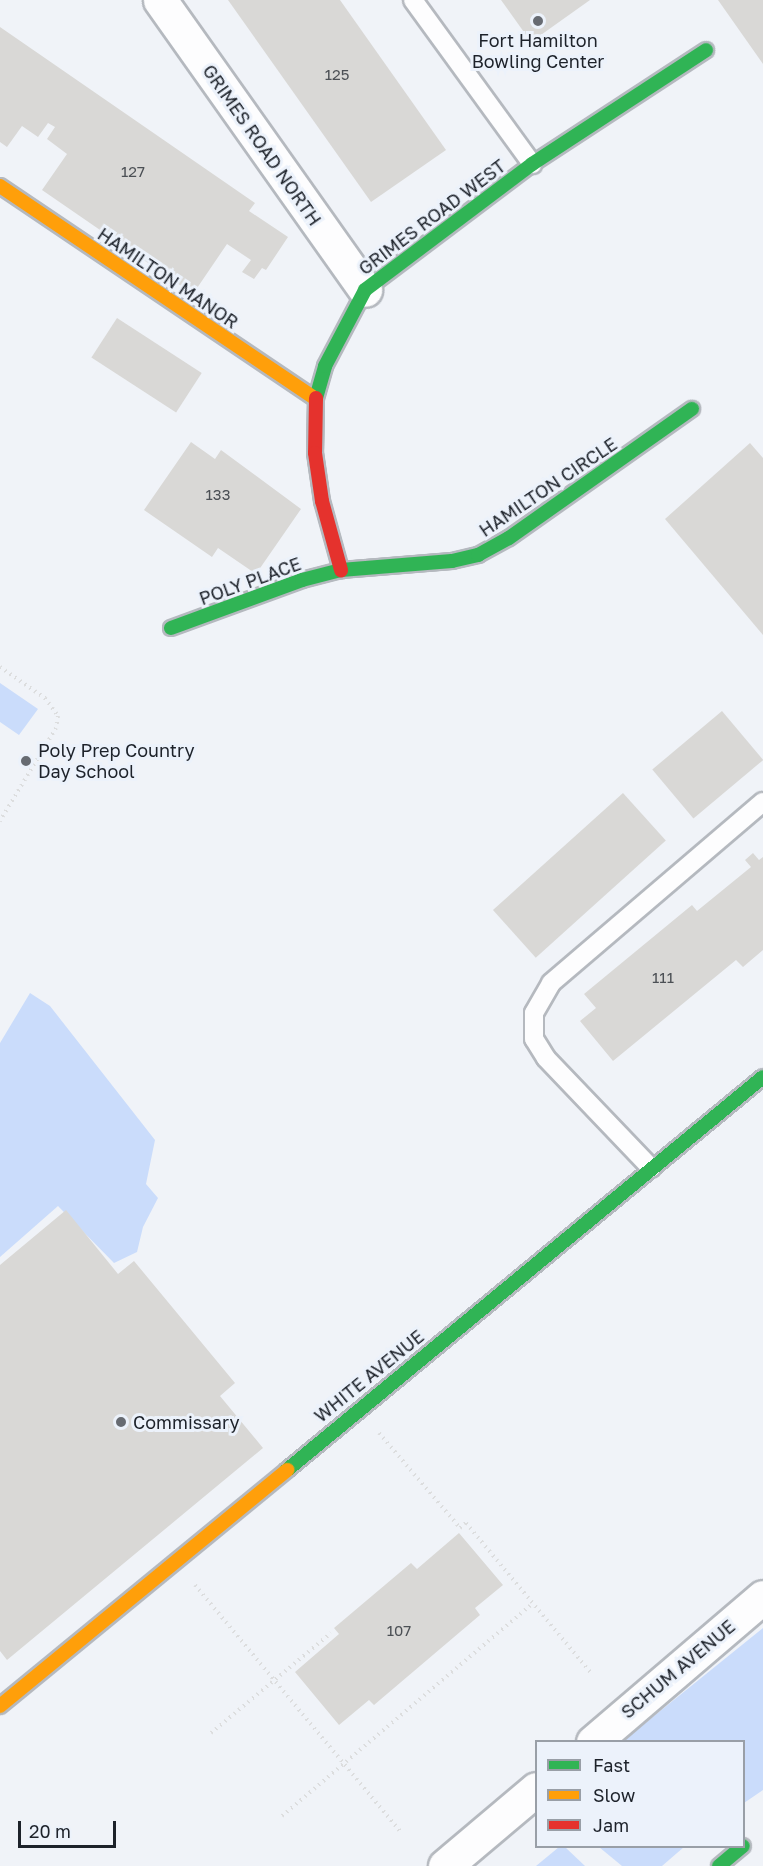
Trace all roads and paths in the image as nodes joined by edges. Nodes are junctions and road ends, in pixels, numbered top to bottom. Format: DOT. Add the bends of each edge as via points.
graph roads {
  1 [pos="160,0"];
  2 [pos="413,0"];
  3 [pos="706,50"];
  4 [pos="532,164"];
  5 [pos="0,186"];
  6 [pos="365,290"];
  7 [pos="316,399"];
  8 [pos="692,409"];
  9 [pos="341,570"];
  10 [pos="171,628"];
  11 [pos="0,667"];
  12 [pos="763,802"];
  13 [pos="0,821"];
  14 [pos="763,1077"];
  15 [pos="651,1168"];
  16 [pos="375,1428"];
  17 [pos="192,1581"];
  18 [pos="763,1598"];
  19 [pos="532,1604"];
  20 [pos="331,1633"];
  21 [pos="590,1672"];
  22 [pos="274,1680"];
  23 [pos="0,1706"];
  24 [pos="211,1733"];
  25 [pos="595,1740"];
  26 [pos="344,1764"];
  27 [pos="535,1791"];
  28 [pos="282,1816"];
  29 [pos="400,1831"];
  30 [pos="755,1838"];
  31 [pos="745,1845"];
  32 [pos="741,1848"];
  33 [pos="446,1866"];
  34 [pos="719,1866"];
  1 -- 6 [label="street, GRIMES ROAD NORTH"];
  2 -- 4 [label="lane"];
  3 -- 4 [label="main road, GRIMES ROAD WEST"];
  4 -- 6 [label="main road, GRIMES ROAD WEST"];
  5 -- 7 [label="main road, HAMILTON MANOR"];
  6 -- 7 [label="main road, GRIMES ROAD WEST" via="325,366"];
  7 -- 9 [label="main road, GRIMES ROAD WEST" via="315,453 322,501"];
  8 -- 9 [label="main road, HAMILTON CIRCLE" via="509,538 478,555 452,561 377,564"];
  9 -- 10 [label="main road, POLY PLACE" via="292,583"];
  11 -- 13 [label="path" via="45,698 58,716 56,728"];
  12 -- 15 [label="lane" via="551,983 534,1013 534,1039 546,1058"];
  14 -- 15 [label="main road, WHITE AVENUE"];
  15 -- 23 [label="main road, WHITE AVENUE"];
  16 -- 19 [label="path" via="460,1528 465,1523"];
  17 -- 22 [label="path"];
  18 -- 25 [label="street, SCHUM AVENUE"];
  19 -- 21 [label="path"];
  19 -- 26 [label="path"];
  20 -- 22 [label="path"];
  22 -- 24 [label="path"];
  22 -- 26 [label="path"];
  26 -- 28 [label="path"];
  26 -- 29 [label="path"];
  27 -- 33 [label="street"];
  30 -- 31 [label="main road"];
  32 -- 34 [label="main road"];
}
